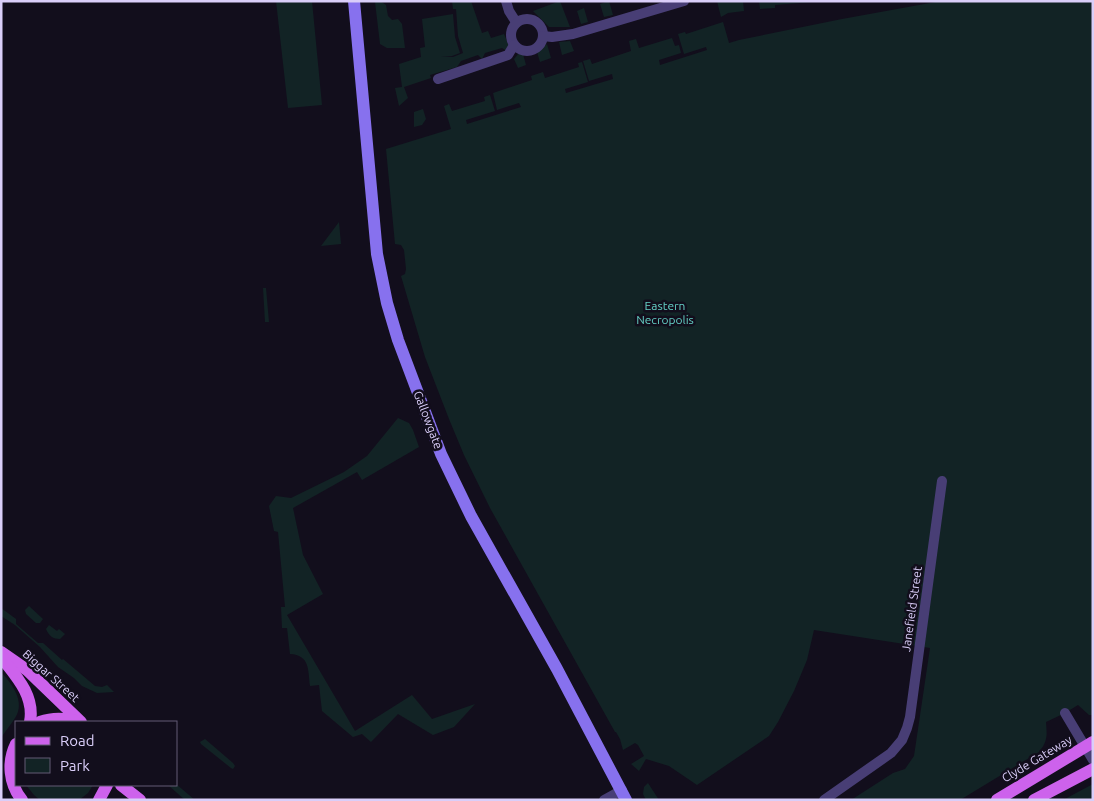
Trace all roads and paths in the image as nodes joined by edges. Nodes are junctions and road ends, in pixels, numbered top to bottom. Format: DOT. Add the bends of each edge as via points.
graph roads {
  1 [pos="354,1"];
  2 [pos="506,1"];
  3 [pos="684,1"];
  4 [pos="516,22"];
  5 [pos="543,36"];
  6 [pos="514,45"];
  7 [pos="438,79"];
  8 [pos="942,481"];
  9 [pos="1,652"];
  10 [pos="1,656"];
  11 [pos="1065,714"];
  12 [pos="30,721"];
  13 [pos="44,721"];
  14 [pos="76,721"];
  15 [pos="79,721"];
  16 [pos="1089,744"];
  17 [pos="15,746"];
  18 [pos="1093,760"];
  19 [pos="1093,769"];
  20 [pos="106,786"];
  21 [pos="122,786"];
  22 [pos="624,795"];
  23 [pos="22,800"];
  24 [pos="99,800"];
  25 [pos="140,800"];
  26 [pos="604,800"];
  27 [pos="824,800"];
  28 [pos="996,800"];
  29 [pos="1034,800"];
  1 -- 22 [label="street, Gallowgate" via="377,254 398,340 441,454 468,511 539,635"];
  2 -- 4 [label="street"];
  3 -- 5 [label="street" via="574,34"];
  4 -- 5 [label="street" via="532,19 540,26"];
  4 -- 6 [label="street" via="510,33"];
  5 -- 6 [label="street" via="542,42 534,49 523,51"];
  6 -- 7 [label="street" via="508,54"];
  8 -- 27 [label="street, Janefield Street" via="907,728 891,753"];
  9 -- 15 [label="main road, Biggar Street" via="27,670"];
  10 -- 12 [label="main road, Biggar Street" via="28,696"];
  11 -- 16 [label="street"];
  13 -- 14 [label="main road" via="56,718"];
  16 -- 18 [label="street"];
  16 -- 28 [label="main road, Clyde Gateway"];
  17 -- 23 [label="main road" via="10,768 12,784"];
  19 -- 29 [label="main road"];
  20 -- 24 [label="main road"];
  21 -- 25 [label="main road"];
  22 -- 26 [label="street"];
}
